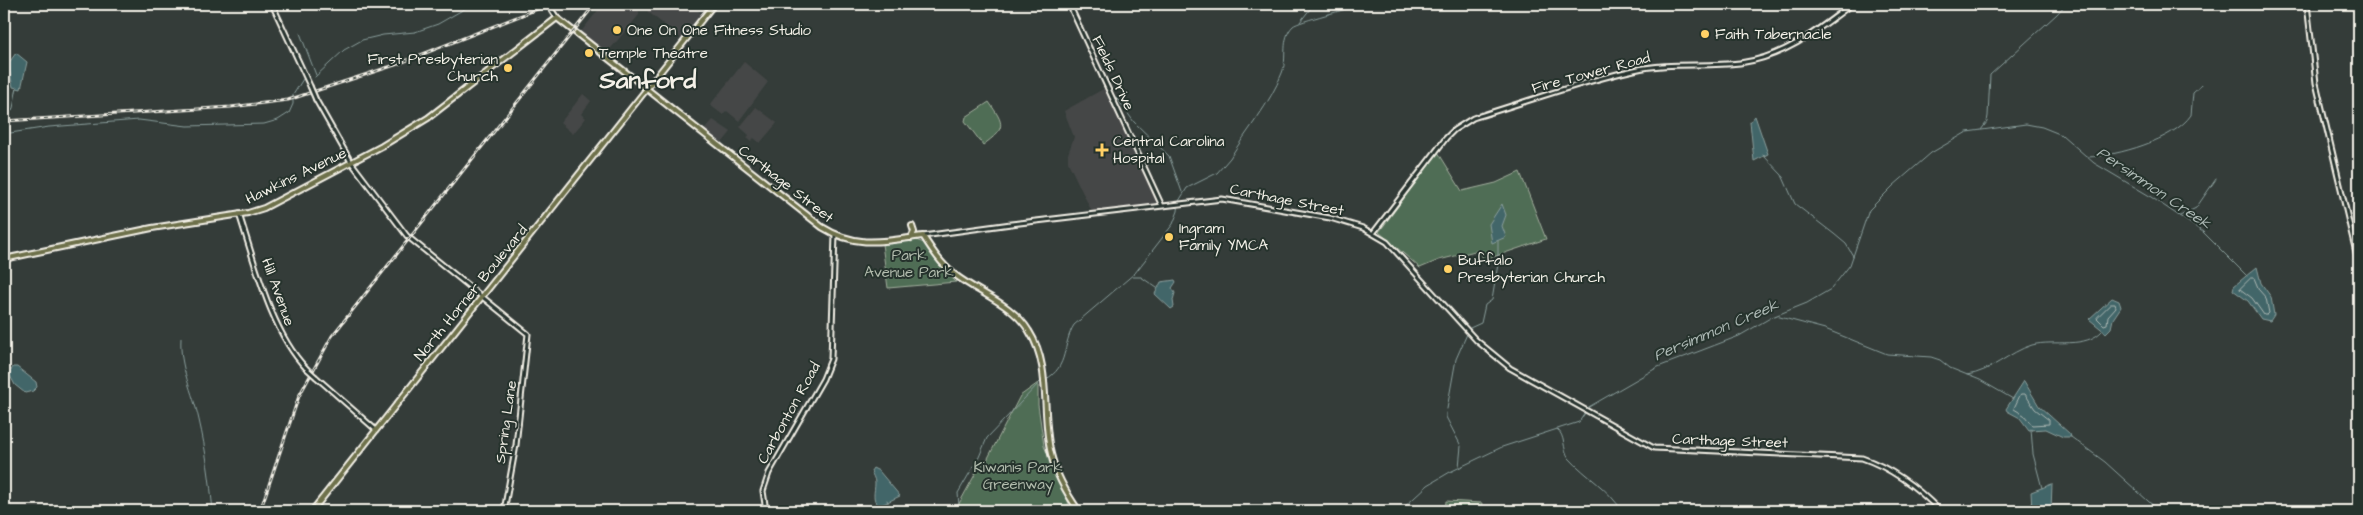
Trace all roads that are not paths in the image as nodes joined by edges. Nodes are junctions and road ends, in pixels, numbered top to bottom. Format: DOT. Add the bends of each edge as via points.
graph roads {
  1 [pos="272,4"];
  2 [pos="548,4"];
  3 [pos="714,4"];
  4 [pos="1069,4"];
  5 [pos="1852,4"];
  6 [pos="2308,4"];
  7 [pos="557,18"];
  8 [pos="646,88"];
  9 [pos="351,162"];
  10 [pos="1162,206"];
  11 [pos="239,214"];
  12 [pos="912,226"];
  13 [pos="1374,232"];
  14 [pos="836,235"];
  15 [pos="923,236"];
  16 [pos="910,238"];
  17 [pos="4,259"];
  18 [pos="2359,264"];
  19 [pos="483,296"];
  20 [pos="376,430"];
  21 [pos="312,511"];
  22 [pos="504,511"];
  23 [pos="766,511"];
  24 [pos="1080,511"];
  25 [pos="1940,511"];
  1 -- 9 [label="street, bridge" via="316,100"];
  2 -- 7 [label="street"];
  3 -- 8 [label="main road, North Horner Boulevard"];
  4 -- 10 [label="street, Fields Drive"];
  5 -- 13 [label="street, Fire Tower Road" via="1802,41 1774,54 1740,63 1632,70 1473,118 1446,138"];
  6 -- 18 [label="street" via="2316,83"];
  7 -- 8 [label="main road, Carthage Street"];
  7 -- 9 [label="main road, Hawkins Avenue" via="428,118"];
  8 -- 14 [label="main road, Carthage Street" via="784,199"];
  8 -- 19 [label="main road, North Horner Boulevard"];
  9 -- 11 [label="main road, Hawkins Avenue" via="264,208"];
  9 -- 19 [label="street" via="413,242"];
  10 -- 13 [label="street, Carthage Street" via="1240,200 1330,218"];
  10 -- 15 [label="street, Carthage Street"];
  11 -- 17 [label="main road, Hawkins Avenue" via="161,226"];
  11 -- 20 [label="street, Hill Avenue, bridge" via="279,332 306,368"];
  12 -- 16 [label="main road" via="914,232"];
  13 -- 25 [label="street, Carthage Street" via="1395,249 1499,360 1552,393 1654,448 1862,458 1885,468"];
  14 -- 16 [label="main road, Carthage Street" via="863,242"];
  14 -- 23 [label="street, Carbonton Road" via="830,363 769,473 763,491"];
  15 -- 16 [label="main road, Carthage Street"];
  15 -- 24 [label="main road" via="952,273 1000,303 1021,319 1030,332 1042,367 1050,453 1061,481"];
  19 -- 20 [label="main road, North Horner Boulevard"];
  19 -- 22 [label="street, Spring Lane" via="528,334 517,440"];
  20 -- 21 [label="main road, North Horner Boulevard"];
}
